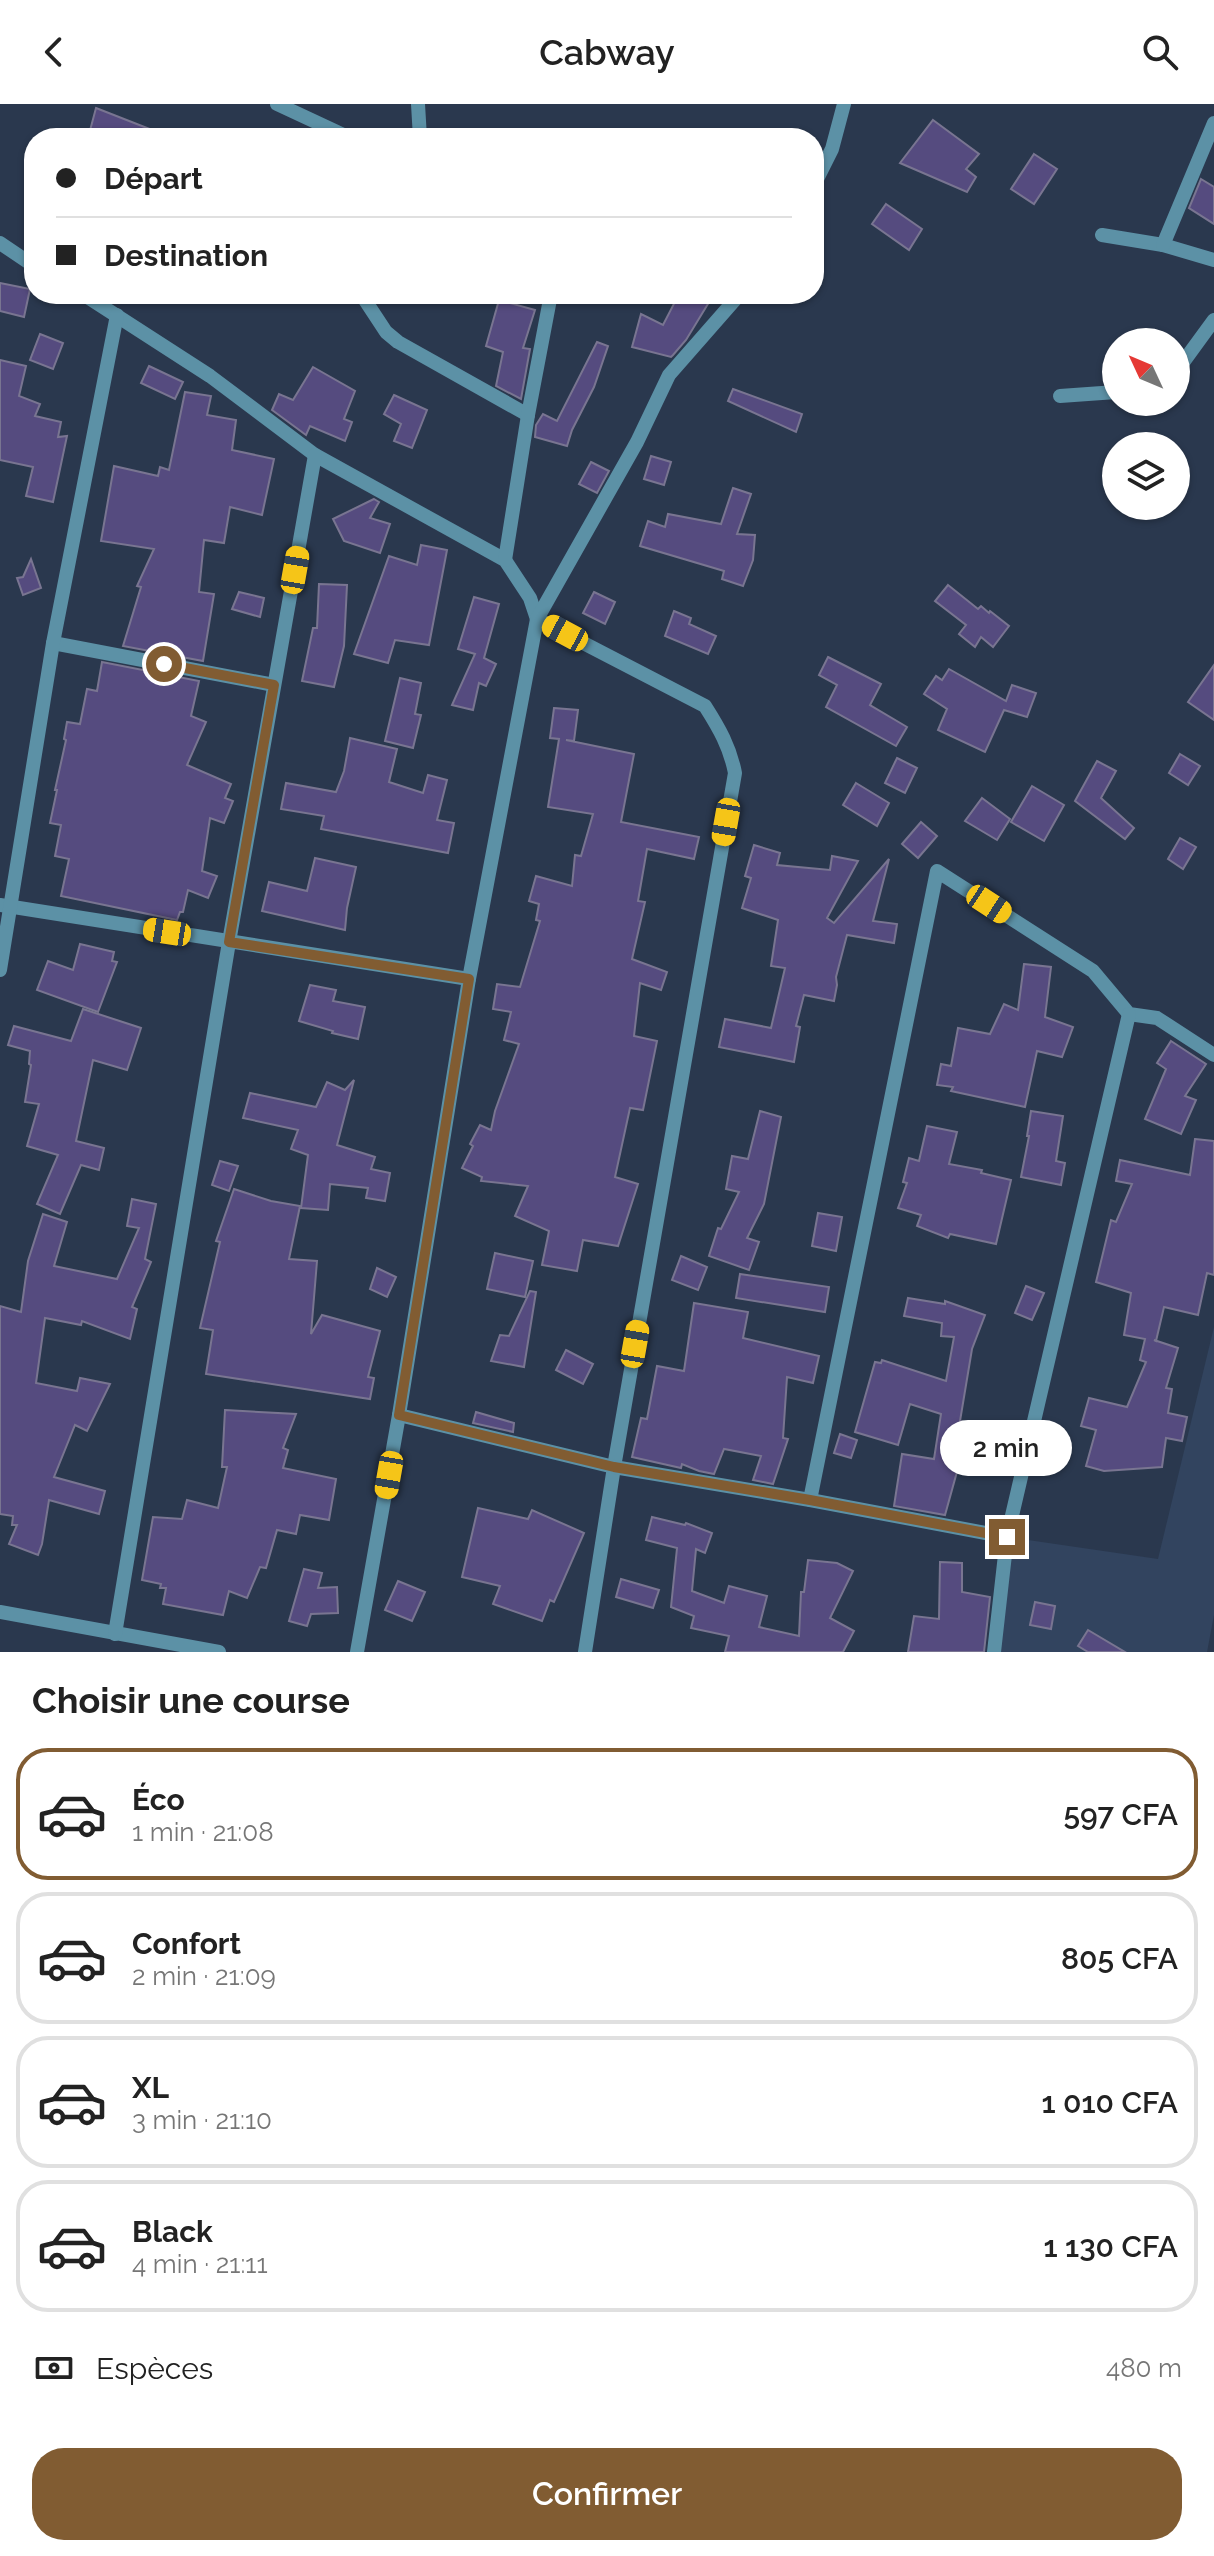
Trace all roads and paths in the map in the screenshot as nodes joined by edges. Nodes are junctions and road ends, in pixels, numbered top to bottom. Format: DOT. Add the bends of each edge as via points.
graph roads {
  1 [pos="277,104"];
  2 [pos="418,104"];
  3 [pos="844,104"];
  4 [pos="1214,123"];
  5 [pos="329,128"];
  6 [pos="419,128"];
  7 [pos="824,165"];
  8 [pos="1102,235"];
  9 [pos="0,243"];
  10 [pos="1163,245"];
  11 [pos="24,259"];
  12 [pos="1214,260"];
  13 [pos="99,304"];
  14 [pos="368,304"];
  15 [pos="549,304"];
  16 [pos="731,304"];
  17 [pos="117,315"];
  18 [pos="1214,320"];
  19 [pos="1190,353"];
  20 [pos="1102,393"];
  21 [pos="1060,396"];
  22 [pos="528,415"];
  23 [pos="315,455"];
  24 [pos="505,560"];
  25 [pos="537,619"];
  26 [pos="53,643"];
  27 [pos="274,685"];
  28 [pos="6,906"];
  29 [pos="229,942"];
  30 [pos="0,970"];
  31 [pos="469,979"];
  32 [pos="1129,1014"];
  33 [pos="1214,1055"];
  34 [pos="399,1415"];
  35 [pos="614,1467"];
  36 [pos="810,1500"];
  37 [pos="1007,1537"];
  38 [pos="0,1612"];
  39 [pos="115,1634"];
  40 [pos="219,1652"];
  41 [pos="357,1652"];
  42 [pos="585,1652"];
  43 [pos="994,1652"];
  1 -- 5 [label="street"];
  2 -- 6 [label="street"];
  3 -- 7 [label="street"];
  4 -- 10 [label="street"];
  8 -- 10 [label="street"];
  9 -- 11 [label="street"];
  10 -- 12 [label="street"];
  13 -- 17 [label="street"];
  14 -- 22 [label="street" via="398,342"];
  15 -- 22 [label="street"];
  16 -- 25 [label="street" via="669,375"];
  17 -- 23 [label="street"];
  17 -- 26 [label="street"];
  18 -- 19 [label="street"];
  20 -- 21 [label="street"];
  22 -- 24 [label="street"];
  23 -- 24 [label="street"];
  23 -- 27 [label="street"];
  24 -- 25 [label="street"];
  25 -- 31 [label="street"];
  25 -- 35 [label="street" via="705,706 732,754 735,773"];
  26 -- 27 [label="street"];
  26 -- 28 [label="street"];
  27 -- 29 [label="street"];
  28 -- 29 [label="street"];
  28 -- 30 [label="street"];
  29 -- 31 [label="street"];
  29 -- 39 [label="street"];
  31 -- 34 [label="street"];
  32 -- 33 [label="street" via="1157,1018"];
  32 -- 36 [label="street" via="1093,971 937,871"];
  32 -- 37 [label="street"];
  34 -- 35 [label="street"];
  34 -- 41 [label="street"];
  35 -- 36 [label="street"];
  35 -- 42 [label="street"];
  36 -- 37 [label="street"];
  37 -- 43 [label="street"];
  38 -- 39 [label="street"];
  39 -- 40 [label="street"];
}
